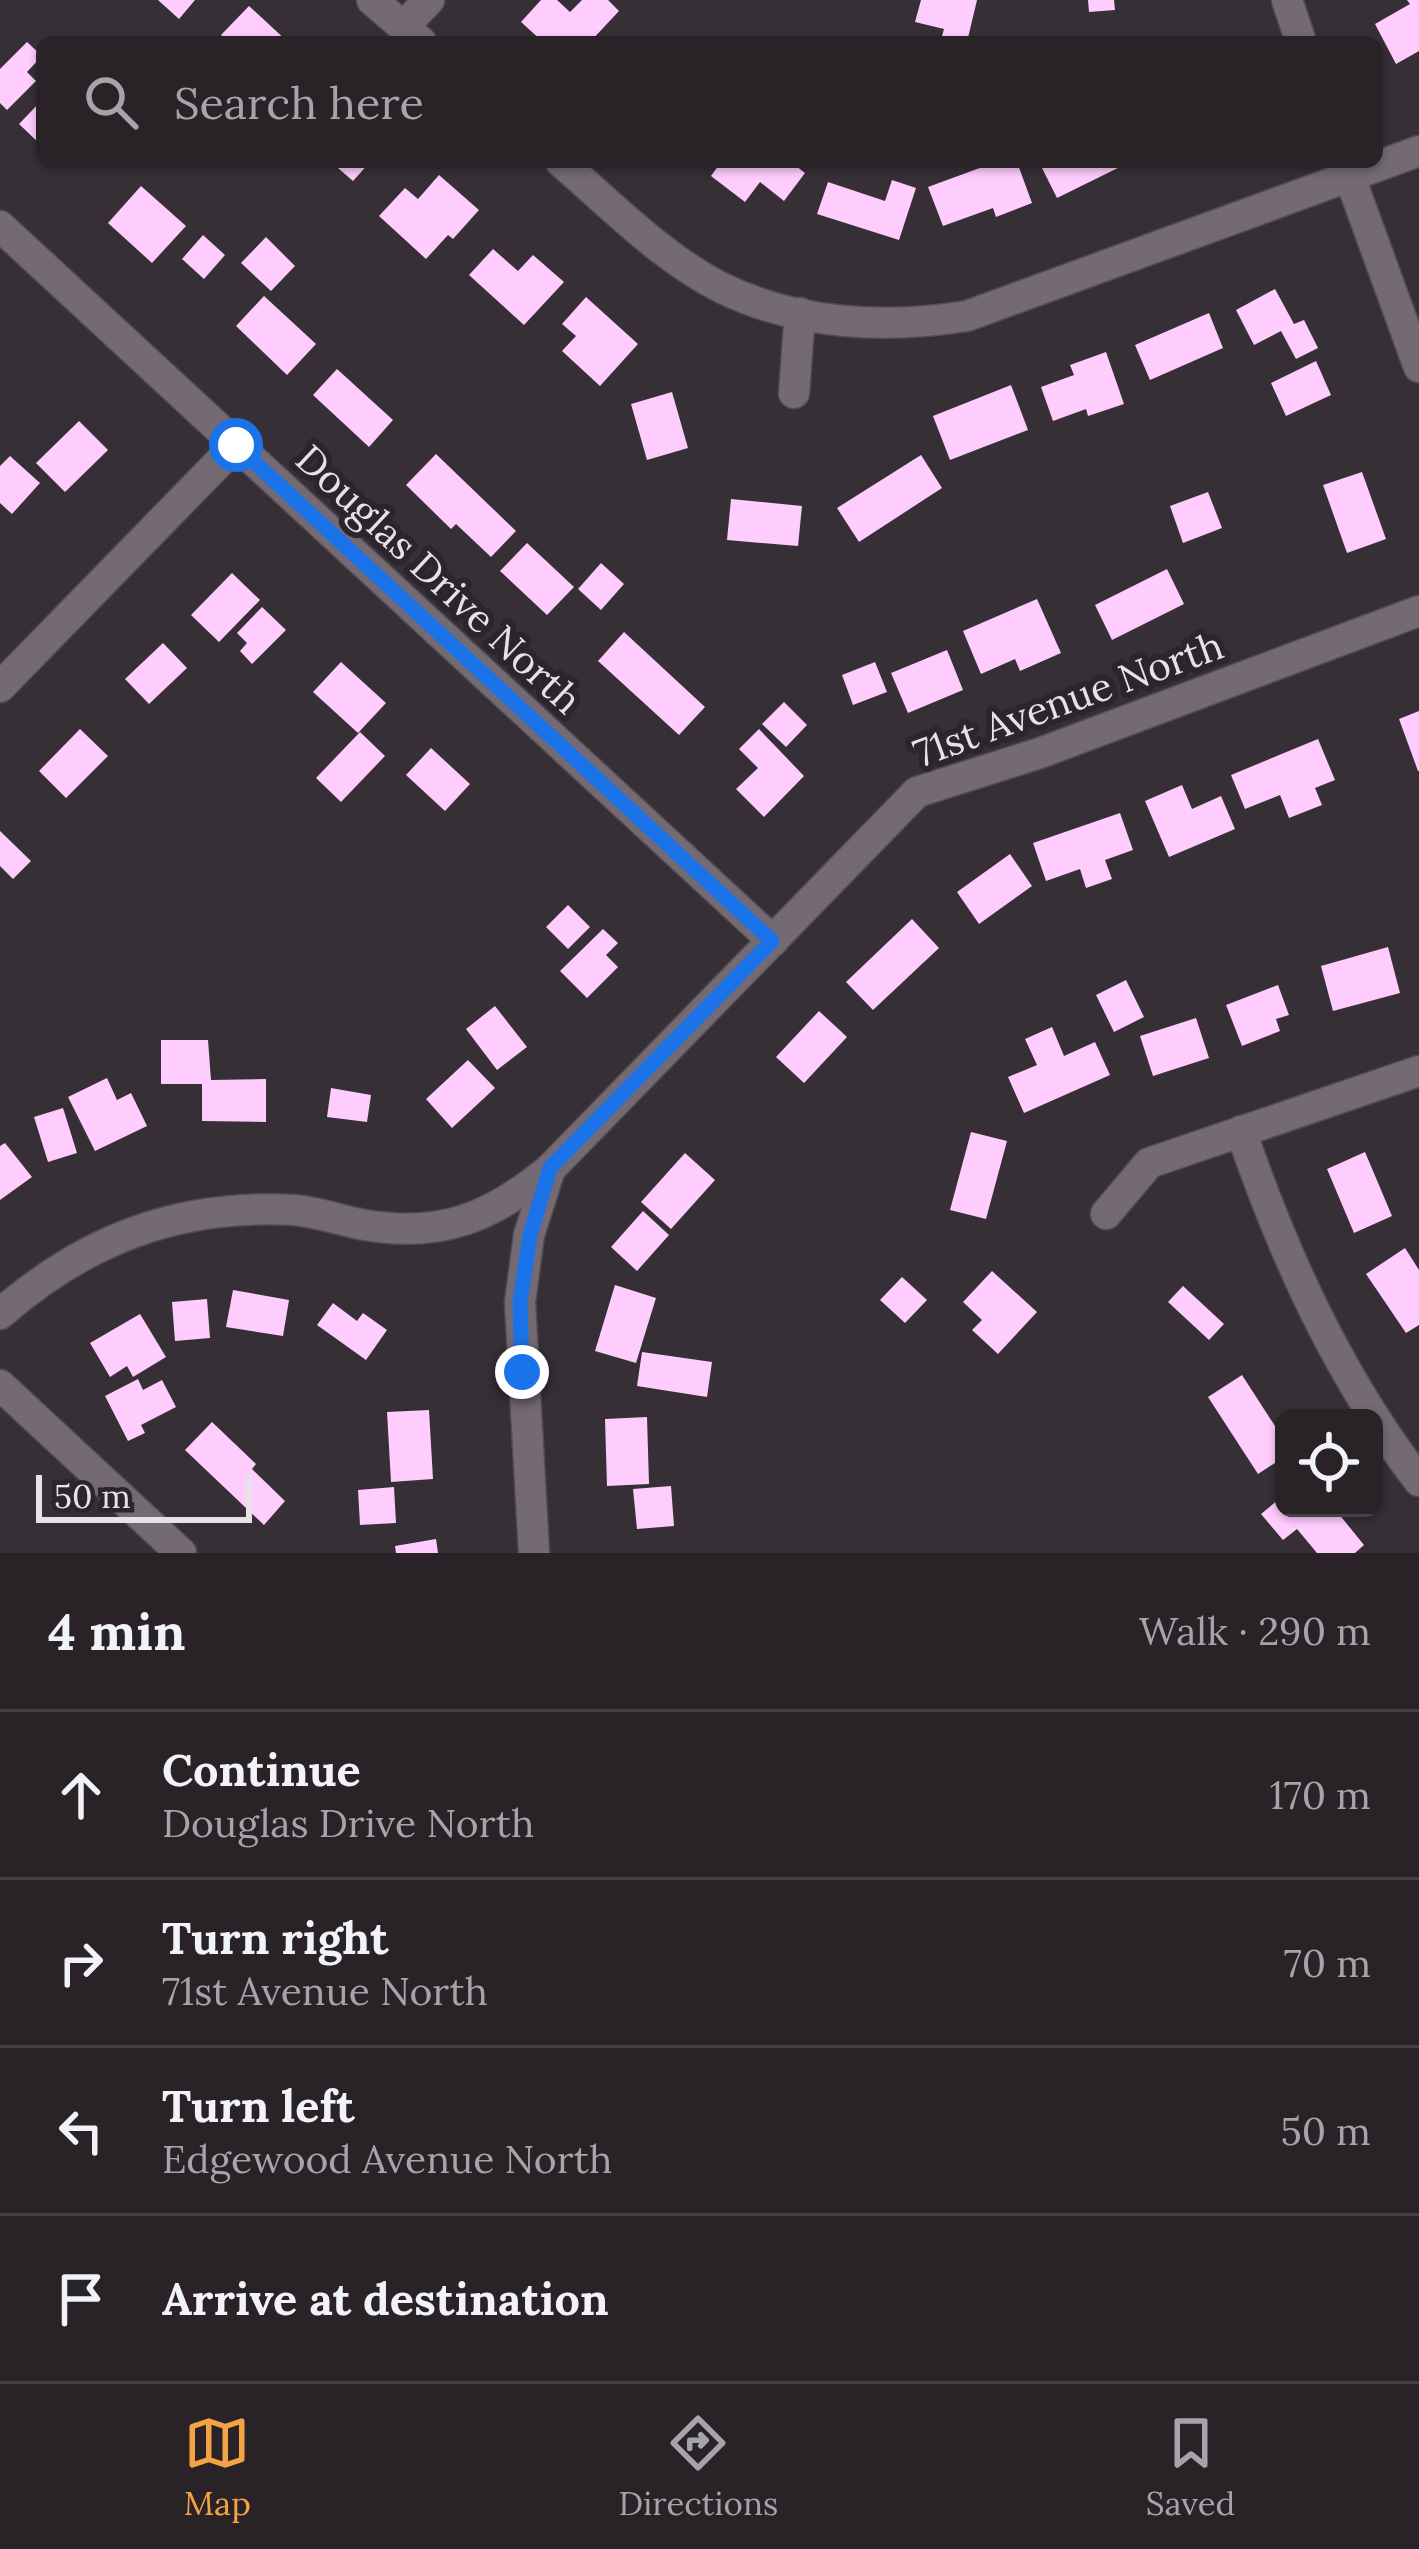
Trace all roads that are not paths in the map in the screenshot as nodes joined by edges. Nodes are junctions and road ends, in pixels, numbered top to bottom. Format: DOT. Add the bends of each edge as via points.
graph roads {
  1 [pos="373,0"];
  2 [pos="429,0"];
  3 [pos="1287,0"];
  4 [pos="412,34"];
  5 [pos="1299,36"];
  6 [pos="1419,151"];
  7 [pos="1383,160"];
  8 [pos="568,168"];
  9 [pos="1347,170"];
  10 [pos="0,226"];
  11 [pos="800,314"];
  12 [pos="1419,367"];
  13 [pos="794,393"];
  14 [pos="236,445"];
  15 [pos="1419,611"];
  16 [pos="0,687"];
  17 [pos="772,941"];
  18 [pos="1419,1071"];
  19 [pos="1241,1131"];
  20 [pos="550,1168"];
  21 [pos="1106,1214"];
  22 [pos="0,1314"];
  23 [pos="0,1385"];
  24 [pos="1419,1481"];
  25 [pos="181,1553"];
  26 [pos="534,1553"];
  1 -- 4 [label="street"];
  2 -- 4 [label="street"];
  3 -- 5 [label="street"];
  6 -- 7 [label="street"];
  8 -- 11 [label="street" via="680,262 723,288"];
  9 -- 11 [label="street" via="968,316 916,324"];
  9 -- 12 [label="street"];
  10 -- 14 [label="street, Douglas Drive North"];
  11 -- 13 [label="street"];
  14 -- 16 [label="street"];
  14 -- 17 [label="street, Douglas Drive North"];
  15 -- 17 [label="street, 71st Avenue North" via="916,792"];
  17 -- 20 [label="street, 71st Avenue North"];
  18 -- 19 [label="street"];
  19 -- 21 [label="street" via="1149,1162"];
  19 -- 24 [label="street" via="1307,1297 1345,1371"];
  20 -- 22 [label="street, 71st Avenue North" via="512,1200 416,1231 299,1210 165,1221 99,1244"];
  20 -- 26 [label="street" via="520,1302"];
  23 -- 25 [label="street"];
}
